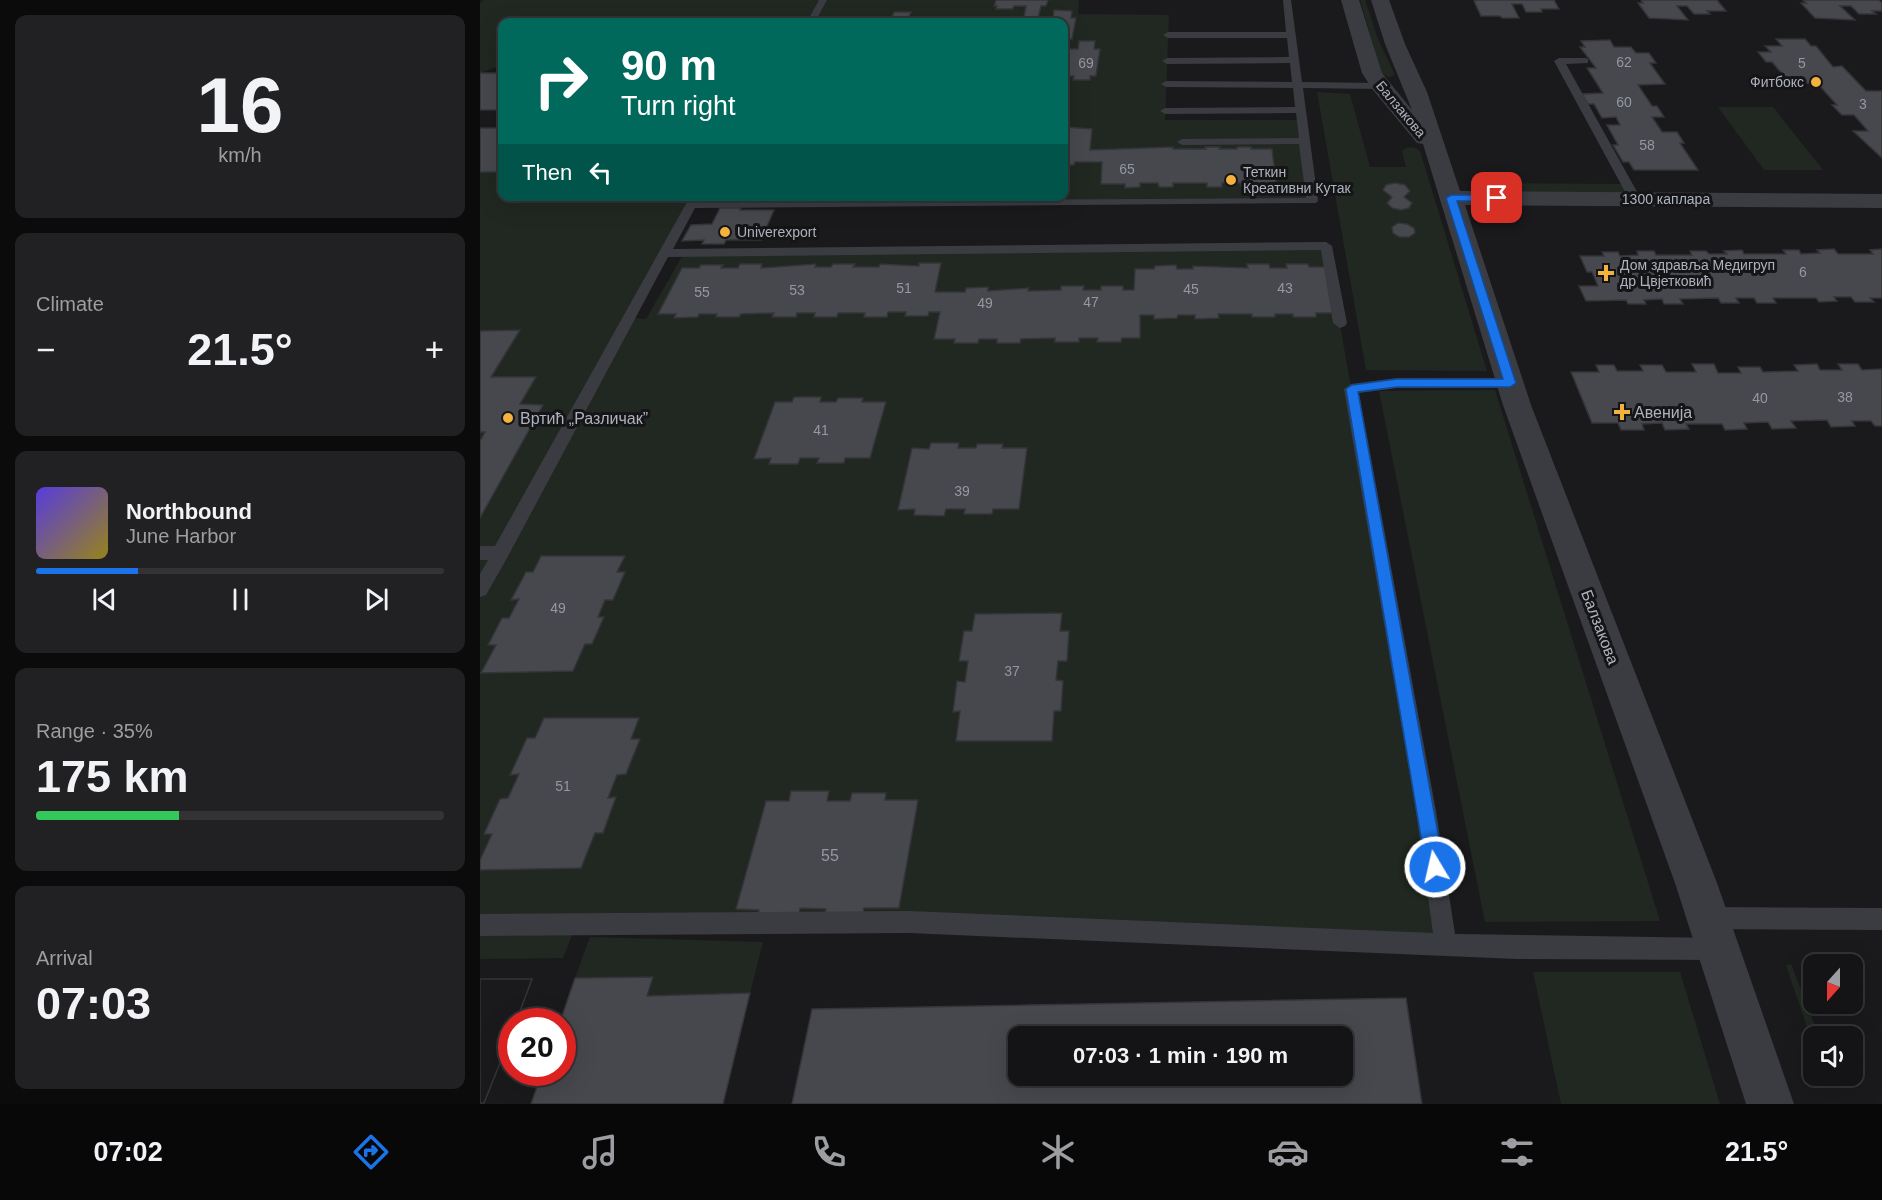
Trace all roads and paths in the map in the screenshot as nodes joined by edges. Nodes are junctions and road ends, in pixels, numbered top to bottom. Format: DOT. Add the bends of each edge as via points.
graph roads {
  1 [pos="823,0"];
  2 [pos="1287,0"];
  3 [pos="1350,0"];
  4 [pos="1380,0"];
  5 [pos="813,18"];
  6 [pos="1168,35"];
  7 [pos="1291,35"];
  8 [pos="1295,60"];
  9 [pos="1167,61"];
  10 [pos="1585,61"];
  11 [pos="1166,84"];
  12 [pos="1298,84"];
  13 [pos="1380,86"];
  14 [pos="1301,110"];
  15 [pos="1165,111"];
  16 [pos="1303,141"];
  17 [pos="1182,142"];
  18 [pos="1433,149"];
  19 [pos="1451,198"];
  20 [pos="1635,199"];
  21 [pos="711,201"];
  22 [pos="1068,201"];
  23 [pos="1882,201"];
  24 [pos="664,253"];
  25 [pos="1340,323"];
  26 [pos="1510,383"];
  27 [pos="480,553"];
  28 [pos="501,553"];
  29 [pos="480,590"];
  30 [pos="1882,919"];
  31 [pos="480,925"];
  32 [pos="1713,934"];
  33 [pos="1446,945"];
  34 [pos="1770,1104"];
  1 -- 5 [label="lane"];
  2 -- 7 [label="lane"];
  3 -- 13 [label="street, Балзакова" via="1372,73"];
  4 -- 18 [label="street, Балзакова" via="1417,92"];
  6 -- 7 [label="lane"];
  7 -- 8 [label="lane"];
  8 -- 9 [label="lane"];
  8 -- 12 [label="lane"];
  10 -- 20 [label="lane" via="1559,61"];
  11 -- 12 [label="lane"];
  12 -- 13 [label="lane"];
  12 -- 14 [label="lane"];
  13 -- 18 [label="street, Балзакова"];
  14 -- 15 [label="lane"];
  14 -- 16 [label="lane"];
  16 -- 17 [label="lane"];
  16 -- 22 [label="lane" via="1312,201"];
  18 -- 19 [label="street, Балзакова"];
  19 -- 20 [label="street, 1300 каплара"];
  19 -- 26 [label="street, Балзакова"];
  20 -- 23 [label="street, 1300 каплара"];
  21 -- 24 [label="lane" via="691,204"];
  24 -- 25 [label="lane" via="1326,246"];
  24 -- 28 [label="lane"];
  26 -- 32 [label="street, Балзакова"];
  26 -- 33 [label="lane" via="1397,383 1352,389"];
  27 -- 28 [label="lane"];
  28 -- 29 [label="lane"];
  30 -- 32 [label="lane"];
  31 -- 33 [label="lane" via="909,921"];
  32 -- 33 [label="lane"];
  32 -- 34 [label="street, Балзакова"];
}
